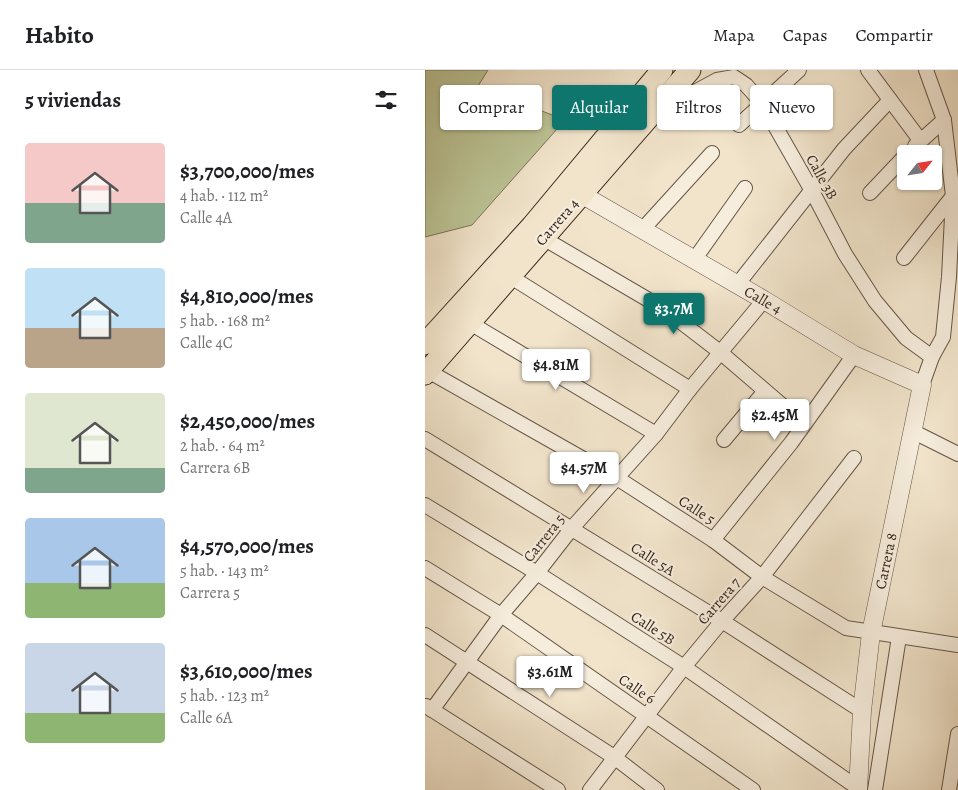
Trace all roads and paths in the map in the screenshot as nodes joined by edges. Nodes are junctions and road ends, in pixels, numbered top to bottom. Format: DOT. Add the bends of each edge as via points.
graph roads {
  1 [pos="662,70"];
  2 [pos="690,70"];
  3 [pos="799,70"];
  4 [pos="868,70"];
  5 [pos="926,70"];
  6 [pos="677,85"];
  7 [pos="708,85"];
  8 [pos="782,85"];
  9 [pos="750,90"];
  10 [pos="890,100"];
  11 [pos="657,108"];
  12 [pos="750,114"];
  13 [pos="944,120"];
  14 [pos="740,124"];
  15 [pos="777,130"];
  16 [pos="920,140"];
  17 [pos="915,145"];
  18 [pos="712,153"];
  19 [pos="897,165"];
  20 [pos="745,188"];
  21 [pos="811,189"];
  22 [pos="870,193"];
  23 [pos="581,194"];
  24 [pos="953,196"];
  25 [pos="642,230"];
  26 [pos="543,238"];
  27 [pos="904,258"];
  28 [pos="694,260"];
  29 [pos="511,277"];
  30 [pos="737,285"];
  31 [pos="764,300"];
  32 [pos="469,323"];
  33 [pos="425,344"];
  34 [pos="720,352"];
  35 [pos="854,355"];
  36 [pos="932,357"];
  37 [pos="427,372"];
  38 [pos="922,385"];
  39 [pos="690,388"];
  40 [pos="765,391"];
  41 [pos="809,418"];
  42 [pos="913,431"];
  43 [pos="656,434"];
  44 [pos="425,439"];
  45 [pos="724,440"];
  46 [pos="958,454"];
  47 [pos="854,458"];
  48 [pos="617,478"];
  49 [pos="425,505"];
  50 [pos="572,528"];
  51 [pos="713,540"];
  52 [pos="425,568"];
  53 [pos="537,573"];
  54 [pos="762,577"];
  55 [pos="501,615"];
  56 [pos="722,621"];
  57 [pos="871,633"];
  58 [pos="425,635"];
  59 [pos="899,637"];
  60 [pos="958,645"];
  61 [pos="467,661"];
  62 [pos="684,667"];
  63 [pos="428,708"];
  64 [pos="862,711"];
  65 [pos="648,716"];
  66 [pos="958,734"];
  67 [pos="614,757"];
  68 [pos="864,789"];
  69 [pos="558,790"];
  70 [pos="589,790"];
  71 [pos="657,790"];
  72 [pos="753,790"];
  73 [pos="949,790"];
  1 -- 33 [label="main road, Carrera 4" via="532,226"];
  2 -- 6 [label="main road, Carrera 4"];
  3 -- 8 [label="street"];
  4 -- 10 [label="street"];
  5 -- 13 [label="street"];
  7 -- 9 [label="street, Calle 3B" via="734,78"];
  10 -- 16 [label="street"];
  10 -- 21 [label="street"];
  11 -- 23 [label="main road, Carrera 4"];
  12 -- 14 [label="street"];
  13 -- 16 [label="street"];
  13 -- 24 [label="street"];
  15 -- 21 [label="street, Calle 3B"];
  16 -- 17 [label="street"];
  18 -- 25 [label="street"];
  19 -- 22 [label="street"];
  20 -- 28 [label="street"];
  21 -- 30 [label="street"];
  21 -- 36 [label="street, Calle 3B" via="845,254 875,301 906,338"];
  23 -- 25 [label="street, Calle 4"];
  23 -- 26 [label="main road, Carrera 4"];
  24 -- 27 [label="street"];
  24 -- 36 [label="street, Carrera 8" via="943,337"];
  25 -- 28 [label="street, Calle 4"];
  26 -- 29 [label="main road, Carrera 4"];
  26 -- 34 [label="street" via="664,308"];
  28 -- 30 [label="street, Calle 4"];
  29 -- 32 [label="main road, Carrera 4"];
  29 -- 39 [label="street"];
  30 -- 31 [label="street, Calle 4"];
  31 -- 34 [label="street, Carrera 5"];
  31 -- 35 [label="street, Calle 4"];
  32 -- 37 [label="main road, Carrera 4"];
  32 -- 43 [label="street"];
  34 -- 39 [label="street, Carrera 5"];
  34 -- 40 [label="street"];
  35 -- 38 [label="street, Calle 4"];
  35 -- 41 [label="street"];
  36 -- 38 [label="street, Carrera 8"];
  37 -- 48 [label="street, Calle 5"];
  38 -- 42 [label="street, Carrera 8"];
  39 -- 43 [label="street, Carrera 5"];
  40 -- 41 [label="street" via="783,406"];
  40 -- 45 [label="street"];
  41 -- 51 [label="street"];
  42 -- 46 [label="street"];
  42 -- 57 [label="street, Carrera 8"];
  43 -- 48 [label="street, Carrera 5"];
  44 -- 50 [label="street, Calle 5A"];
  47 -- 54 [label="street, Carrera 7"];
  48 -- 50 [label="street, Carrera 5"];
  48 -- 51 [label="street, Calle 5"];
  49 -- 53 [label="street, Calle 5B"];
  50 -- 53 [label="street, Carrera 5"];
  50 -- 56 [label="street, Calle 5A"];
  51 -- 54 [label="street, Calle 5"];
  52 -- 55 [label="street, Calle 6"];
  53 -- 55 [label="street, Carrera 5"];
  53 -- 62 [label="street, Calle 5B"];
  54 -- 56 [label="street, Carrera 7"];
  54 -- 57 [label="street, Calle 5" via="846,628"];
  55 -- 61 [label="street, Carrera 5"];
  55 -- 65 [label="street, Calle 6"];
  56 -- 62 [label="street, Carrera 7"];
  56 -- 64 [label="street, Calle 5A"];
  57 -- 59 [label="street, Calle 5"];
  57 -- 64 [label="street, Carrera 8"];
  58 -- 61 [label="street"];
  59 -- 60 [label="street, Calle 5"];
  59 -- 68 [label="street"];
  61 -- 63 [label="street, Carrera 5"];
  61 -- 67 [label="street"];
  62 -- 65 [label="street, Carrera 7"];
  62 -- 68 [label="street, Calle 5B"];
  63 -- 69 [label="street"];
  64 -- 68 [label="street, Carrera 8"];
  65 -- 67 [label="street, Carrera 7"];
  65 -- 72 [label="street, Calle 6"];
  66 -- 73 [label="street"];
  67 -- 70 [label="street, Carrera 7"];
  67 -- 71 [label="street"];
}
